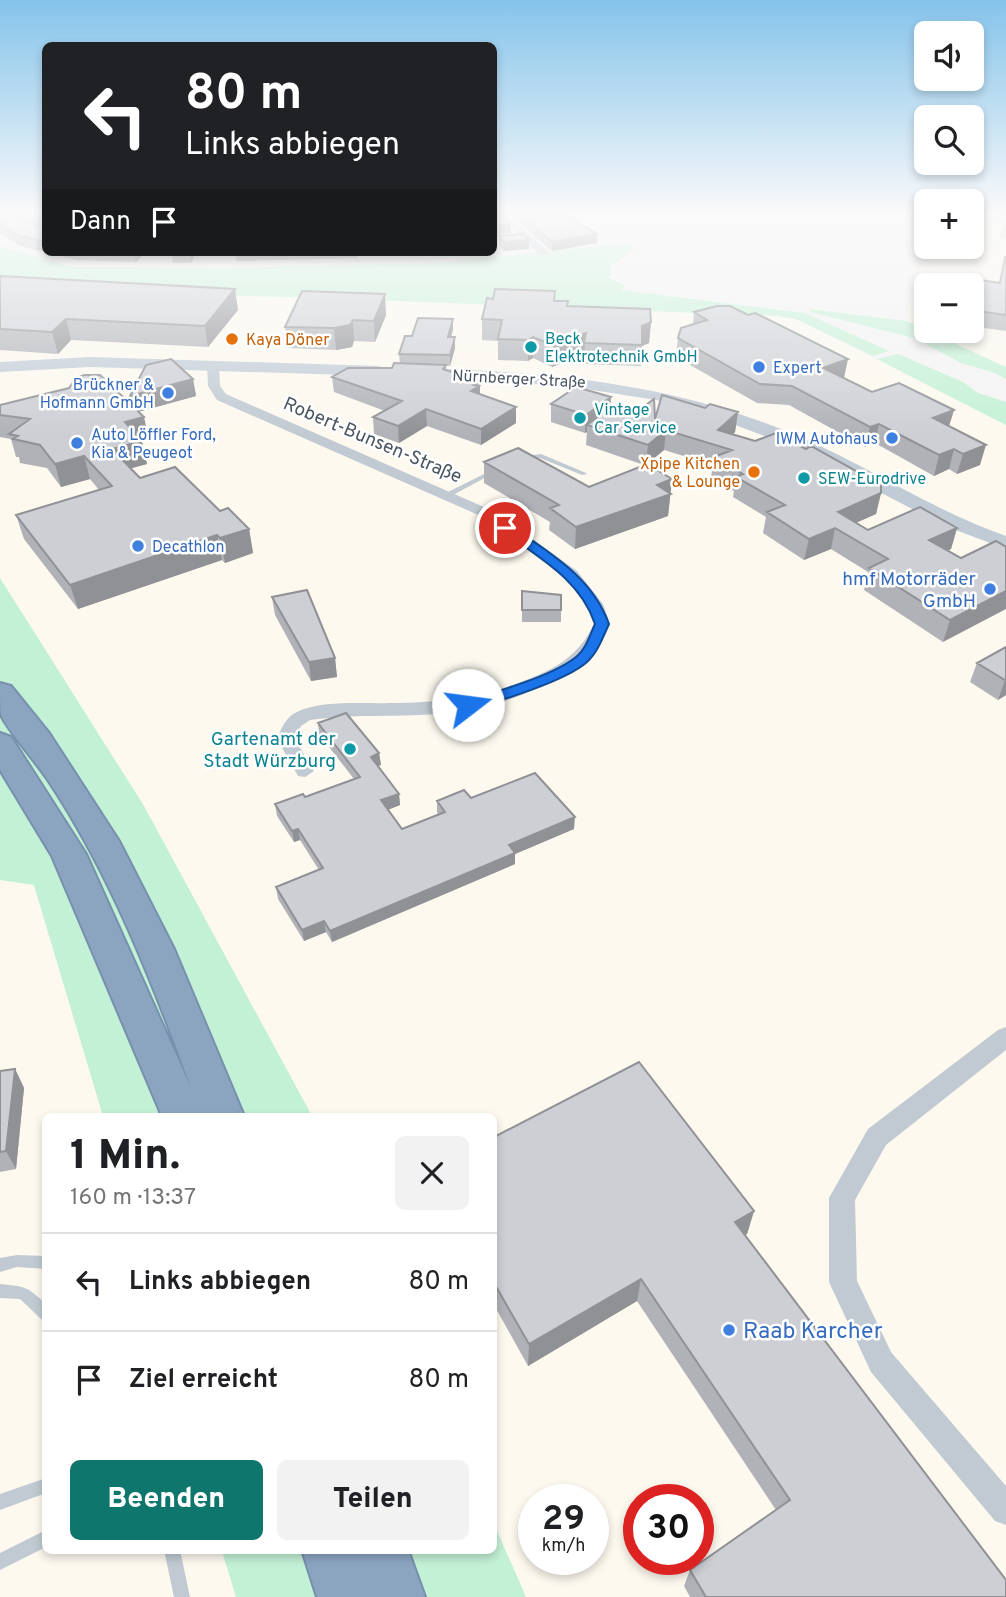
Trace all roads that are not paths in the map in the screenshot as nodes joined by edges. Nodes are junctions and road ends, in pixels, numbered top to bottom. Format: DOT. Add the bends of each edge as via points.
graph roads {
  1 [pos="213,365"];
  2 [pos="0,367"];
  3 [pos="509,464"];
  4 [pos="497,470"];
  5 [pos="584,474"];
  6 [pos="448,494"];
  7 [pos="1003,545"];
  8 [pos="0,692"];
  9 [pos="0,744"];
  10 [pos="305,771"];
  11 [pos="1006,1037"];
  12 [pos="182,1113"];
  13 [pos="222,1113"];
  14 [pos="42,1263"];
  15 [pos="0,1265"];
  16 [pos="0,1291"];
  17 [pos="42,1310"];
  18 [pos="42,1486"];
  19 [pos="0,1502"];
  20 [pos="1006,1510"];
  21 [pos="42,1540"];
  22 [pos="173,1554"];
  23 [pos="330,1554"];
  24 [pos="382,1554"];
  25 [pos="0,1562"];
  26 [pos="182,1597"];
  27 [pos="345,1597"];
  28 [pos="397,1597"];
  1 -- 2 [label="street, Nürnberger Straße"];
  1 -- 6 [label="street, Robert-Bunsen-Straße" via="214,386 221,397"];
  1 -- 7 [label="street, Nürnberger Straße" via="555,378 670,396 745,419 792,440"];
  3 -- 5 [label="lane" via="541,456"];
  4 -- 6 [label="lane"];
  6 -- 10 [label="street, Robert-Bunsen-Straße" via="488,514 571,574 595,604 602,624 594,645 581,660 544,680 468,705 305,715 293,723 286,739"];
  8 -- 13 [label="highway" via="88,815 149,929"];
  9 -- 12 [label="highway" via="69,854"];
  11 -- 20 [label="street" via="877,1137 842,1198 842,1212 843,1282 881,1362"];
  14 -- 15 [label="lane"];
  16 -- 17 [label="lane" via="23,1293"];
  18 -- 19 [label="lane"];
  21 -- 25 [label="lane"];
  22 -- 26 [label="lane"];
  23 -- 27 [label="highway"];
  24 -- 28 [label="highway"];
}
